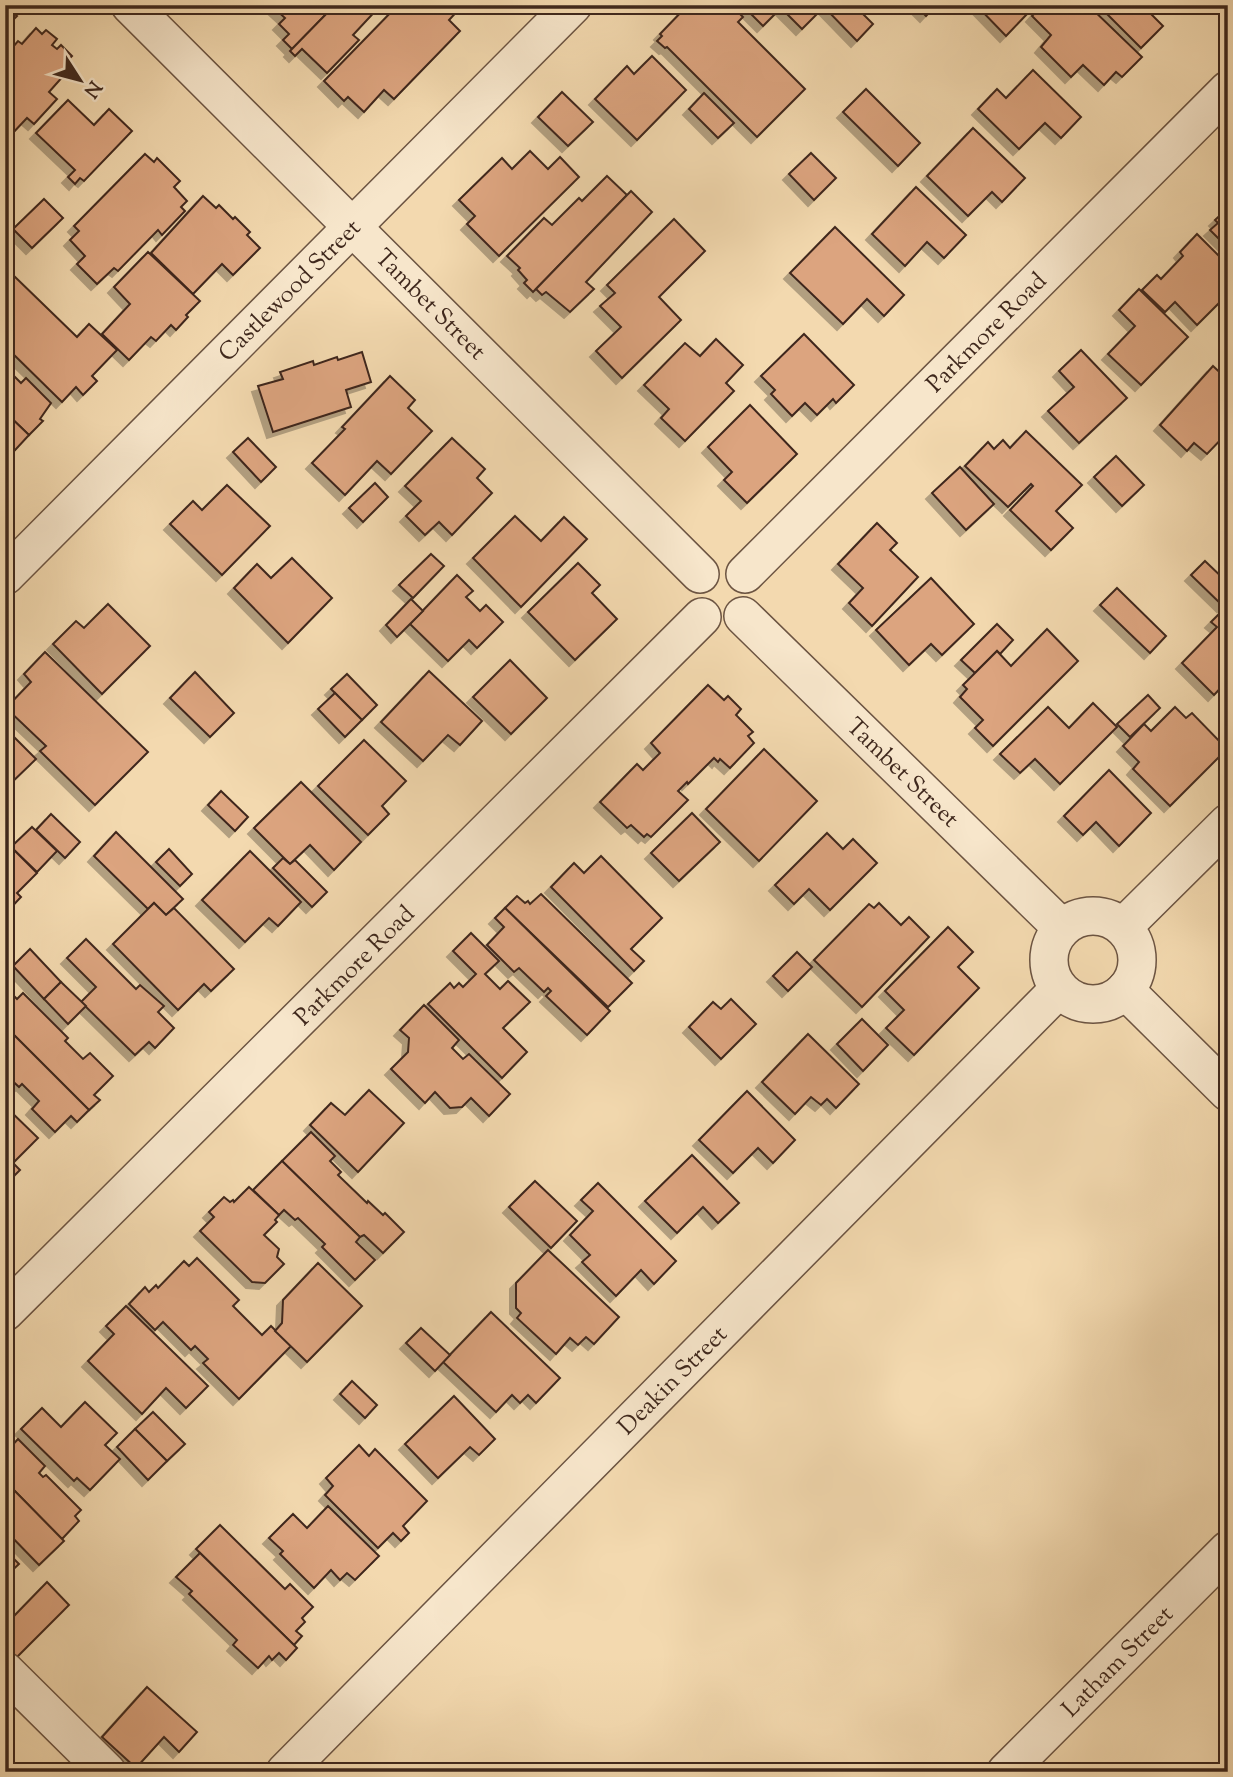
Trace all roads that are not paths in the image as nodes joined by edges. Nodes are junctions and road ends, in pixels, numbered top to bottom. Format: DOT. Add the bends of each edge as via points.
graph roads {
  1 [pos="130,5"];
  2 [pos="573,5"];
  3 [pos="1228,90"];
  4 [pos="353,225"];
  5 [pos="700,574"];
  6 [pos="745,574"];
  7 [pos="5,576"];
  8 [pos="743,616"];
  9 [pos="702,617"];
  10 [pos="1228,823"];
  11 [pos="1123,927"];
  12 [pos="1062,928"];
  13 [pos="1059,989"];
  14 [pos="1125,990"];
  15 [pos="1228,1092"];
  16 [pos="5,1312"];
  17 [pos="1228,1550"];
  18 [pos="5,1671"];
  19 [pos="107,1772"];
  20 [pos="285,1772"];
  21 [pos="1006,1772"];
  1 -- 4 [label="street, Tambet Street"];
  2 -- 4 [label="street, Castlewood Street"];
  3 -- 6 [label="street, Parkmore Road"];
  4 -- 5 [label="street, Tambet Street"];
  4 -- 7 [label="street, Castlewood Street"];
  5 -- 6 [label="street" via="718,564"];
  5 -- 9 [label="street" via="692,591"];
  6 -- 8 [label="street" via="752,600"];
  8 -- 9 [label="street" via="719,625"];
  8 -- 12 [label="street, Tambet Street"];
  9 -- 16 [label="street, Parkmore Road"];
  10 -- 11 [label="street"];
  11 -- 12 [label="street" via="1092,915"];
  11 -- 14 [label="street" via="1137,958"];
  12 -- 13 [label="street" via="1052,941 1048,958"];
  13 -- 14 [label="street" via="1074,1000 1091,1004 1110,1001"];
  13 -- 20 [label="street, Deakin Street"];
  14 -- 15 [label="street"];
  17 -- 21 [label="street, Latham Street"];
  18 -- 19 [label="street"];
}
